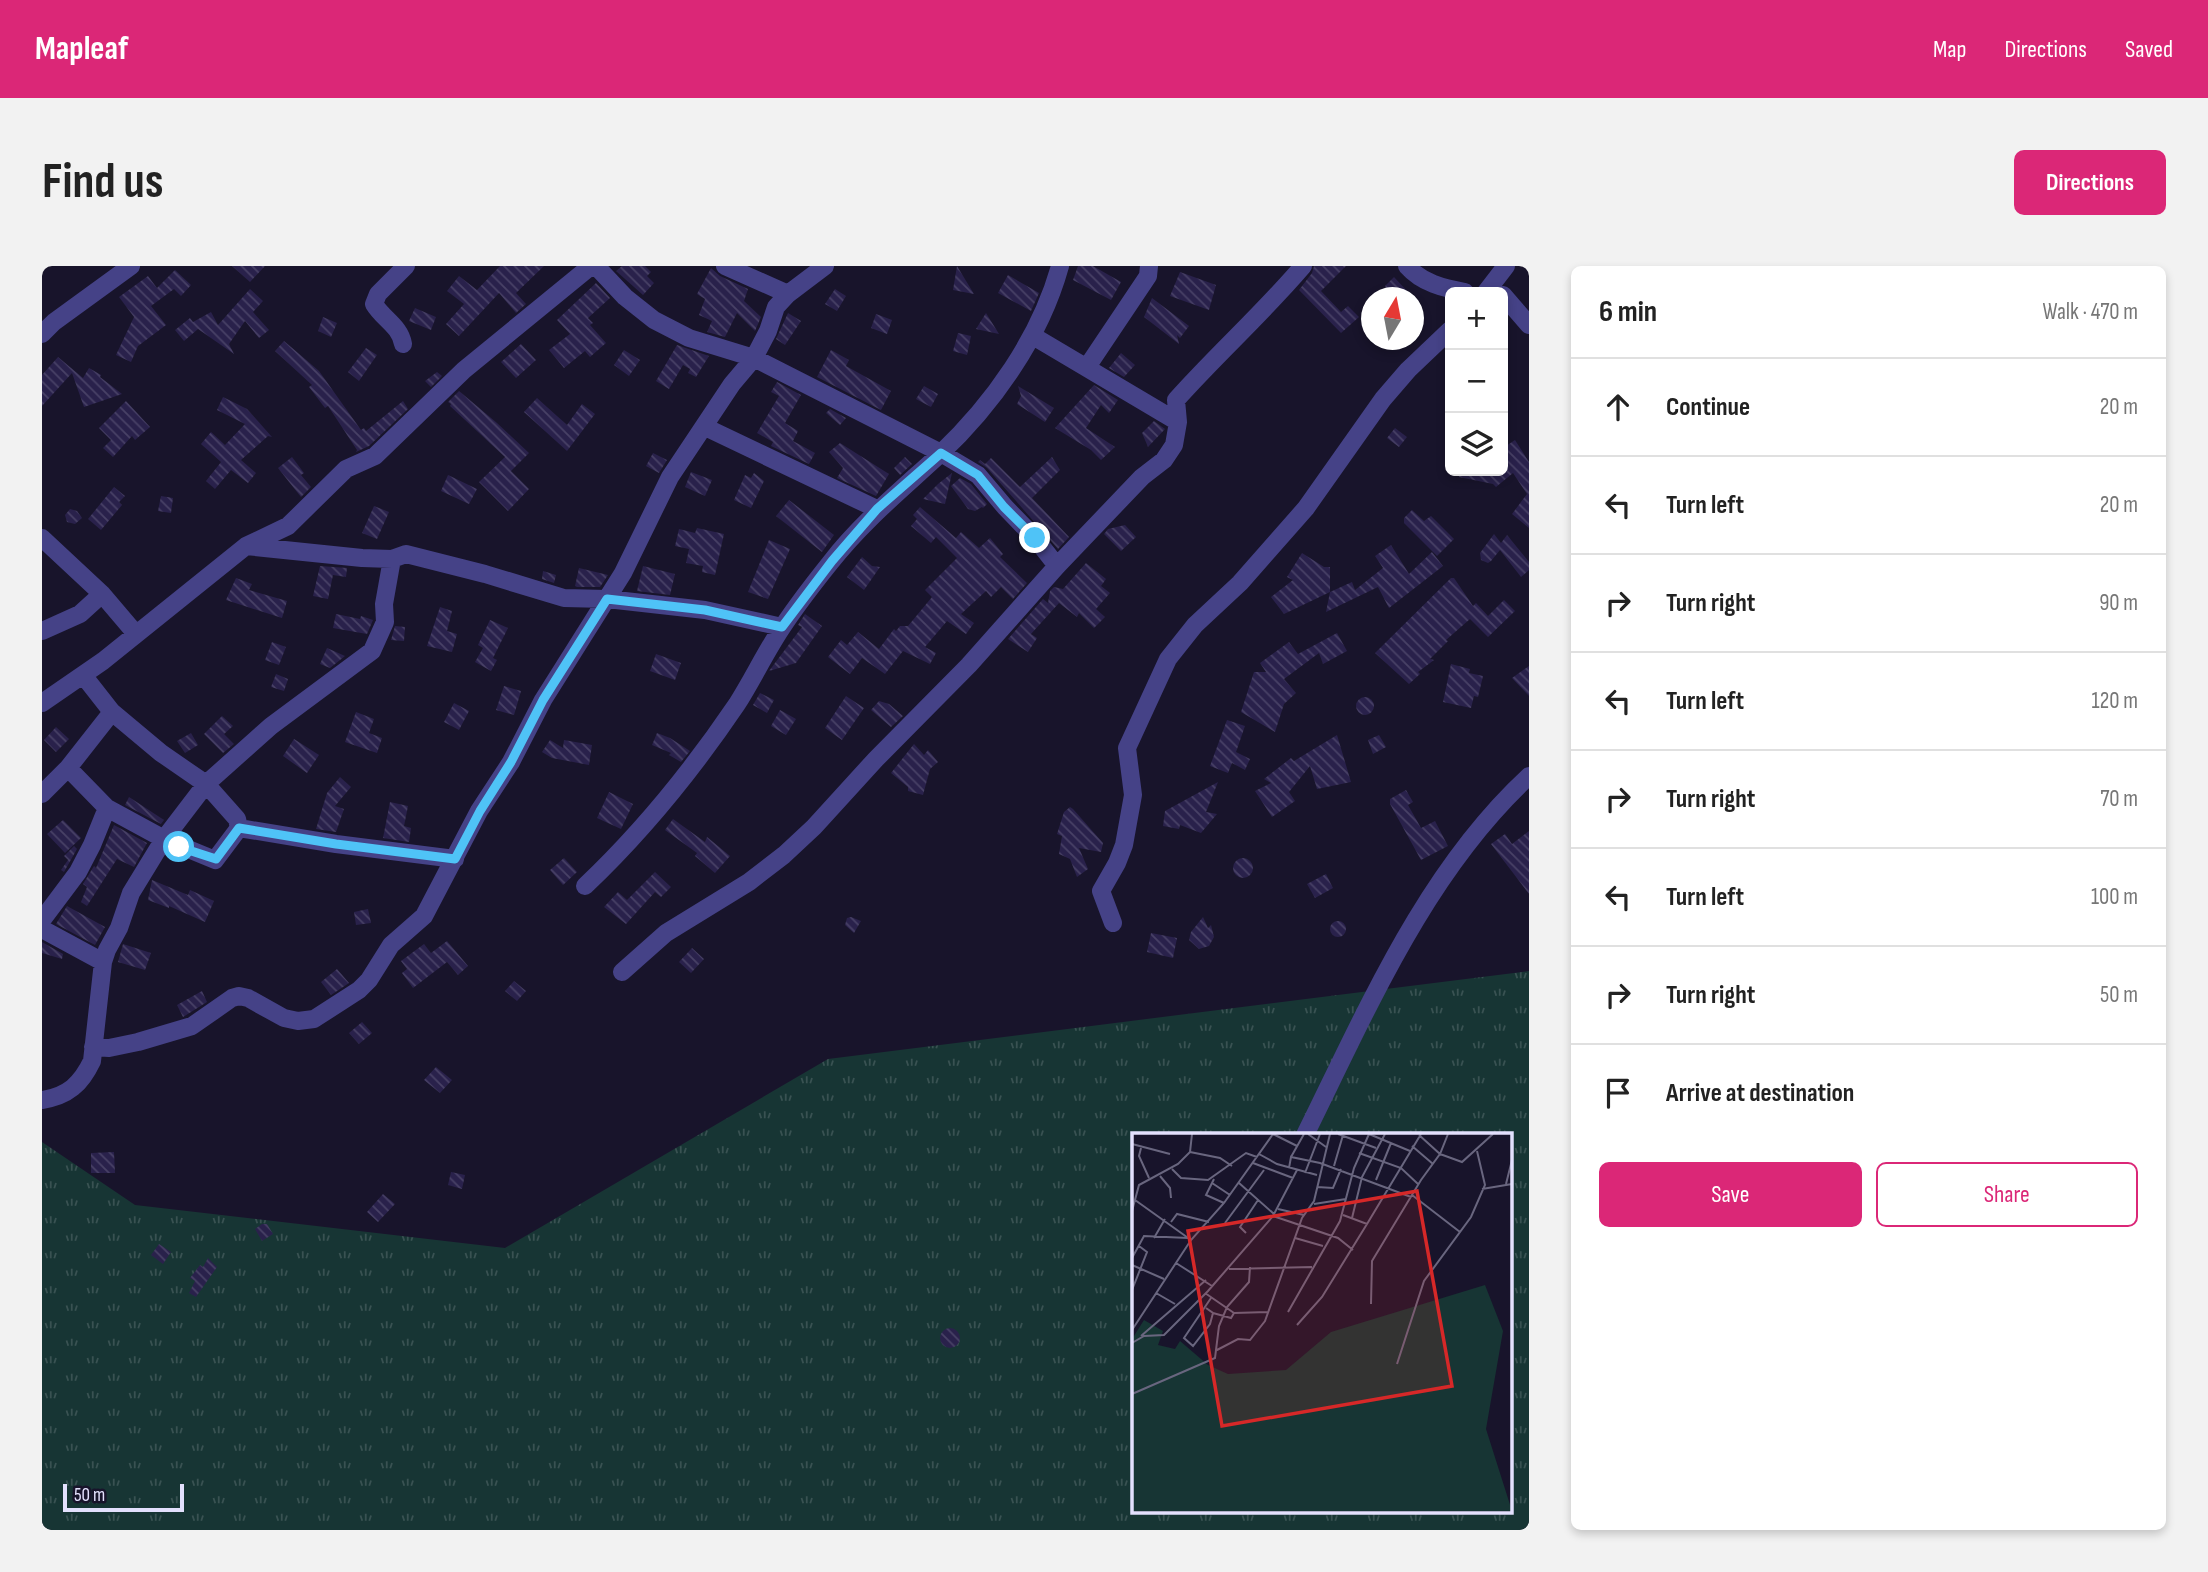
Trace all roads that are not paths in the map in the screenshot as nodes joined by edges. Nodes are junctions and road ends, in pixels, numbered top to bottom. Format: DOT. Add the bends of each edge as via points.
graph roads {
  1 [pos="131,266"];
  2 [pos="407,266"];
  3 [pos="593,266"];
  4 [pos="725,266"];
  5 [pos="825,266"];
  6 [pos="1060,266"];
  7 [pos="1149,266"];
  8 [pos="1303,266"];
  9 [pos="1407,266"];
  10 [pos="1506,266"];
  11 [pos="1498,287"];
  12 [pos="1445,289"];
  13 [pos="788,294"];
  14 [pos="1508,303"];
  15 [pos="46,322"];
  16 [pos="1529,325"];
  17 [pos="1445,335"];
  18 [pos="1033,336"];
  19 [pos="403,344"];
  20 [pos="754,358"];
  21 [pos="1087,366"];
  22 [pos="1178,422"];
  23 [pos="705,427"];
  24 [pos="941,453"];
  25 [pos="877,509"];
  26 [pos="42,538"];
  27 [pos="246,545"];
  28 [pos="392,559"];
  29 [pos="1056,566"];
  30 [pos="102,594"];
  31 [pos="607,599"];
  32 [pos="782,627"];
  33 [pos="42,631"];
  34 [pos="136,634"];
  35 [pos="83,675"];
  36 [pos="42,703"];
  37 [pos="112,712"];
  38 [pos="68,768"];
  39 [pos="1529,776"];
  40 [pos="206,785"];
  41 [pos="42,794"];
  42 [pos="107,808"];
  43 [pos="239,828"];
  44 [pos="164,839"];
  45 [pos="455,859"];
  46 [pos="584,886"];
  47 [pos="42,920"];
  48 [pos="1113,923"];
  49 [pos="42,929"];
  50 [pos="103,962"];
  51 [pos="622,972"];
  52 [pos="93,1047"];
  53 [pos="42,1100"];
  54 [pos="1306,1133"];
  1 -- 15 [label="street"];
  2 -- 19 [label="street" via="374,304 394,325"];
  3 -- 20 [label="street" via="654,320 689,338"];
  3 -- 27 [label="street" via="464,369 375,456 346,468 288,526"];
  4 -- 13 [label="street"];
  5 -- 13 [label="street"];
  6 -- 18 [label="street"];
  7 -- 21 [label="street" via="1148,276"];
  8 -- 22 [label="street" via="1176,400"];
  9 -- 12 [label="street" via="1415,275"];
  10 -- 11 [label="street"];
  13 -- 20 [label="street" via="776,307"];
  14 -- 16 [label="street"];
  17 -- 48 [label="street" via="1383,399 1306,508 1168,659 1127,748 1133,795 1124,845 1101,891"];
  18 -- 21 [label="street"];
  18 -- 24 [label="street" via="990,399"];
  20 -- 23 [label="street"];
  20 -- 24 [label="street"];
  21 -- 22 [label="street"];
  22 -- 29 [label="street" via="1174,445 1164,460"];
  23 -- 25 [label="street"];
  23 -- 31 [label="street" via="670,477"];
  24 -- 25 [label="street"];
  24 -- 29 [label="street" via="978,475"];
  25 -- 32 [label="street"];
  26 -- 30 [label="street"];
  27 -- 28 [label="street"];
  27 -- 34 [label="street"];
  28 -- 31 [label="street" via="406,555 564,598"];
  28 -- 40 [label="street" via="385,622 372,651 271,726"];
  29 -- 51 [label="street" via="969,665 814,827 749,881 666,933"];
  30 -- 33 [label="street" via="80,614"];
  30 -- 34 [label="street"];
  31 -- 32 [label="street" via="705,610"];
  31 -- 45 [label="street" via="543,700"];
  32 -- 46 [label="street" via="713,738 657,808"];
  34 -- 35 [label="street"];
  35 -- 36 [label="street"];
  35 -- 37 [label="street"];
  37 -- 38 [label="street"];
  37 -- 40 [label="street"];
  38 -- 41 [label="street"];
  38 -- 42 [label="street"];
  39 -- 54 [label="street" via="1434,891 1386,972"];
  40 -- 43 [label="street" via="237,819"];
  40 -- 44 [label="street"];
  42 -- 44 [label="street"];
  42 -- 47 [label="street" via="78,872"];
  43 -- 44 [label="street" via="215,860"];
  43 -- 45 [label="street"];
  44 -- 50 [label="street" via="131,893"];
  45 -- 52 [label="street" via="424,916 391,945 369,980 314,1019 284,1018 239,996 192,1026 110,1048"];
  49 -- 50 [label="street"];
  50 -- 52 [label="street"];
  52 -- 53 [label="street" via="92,1061 79,1083 69,1092"];
}
